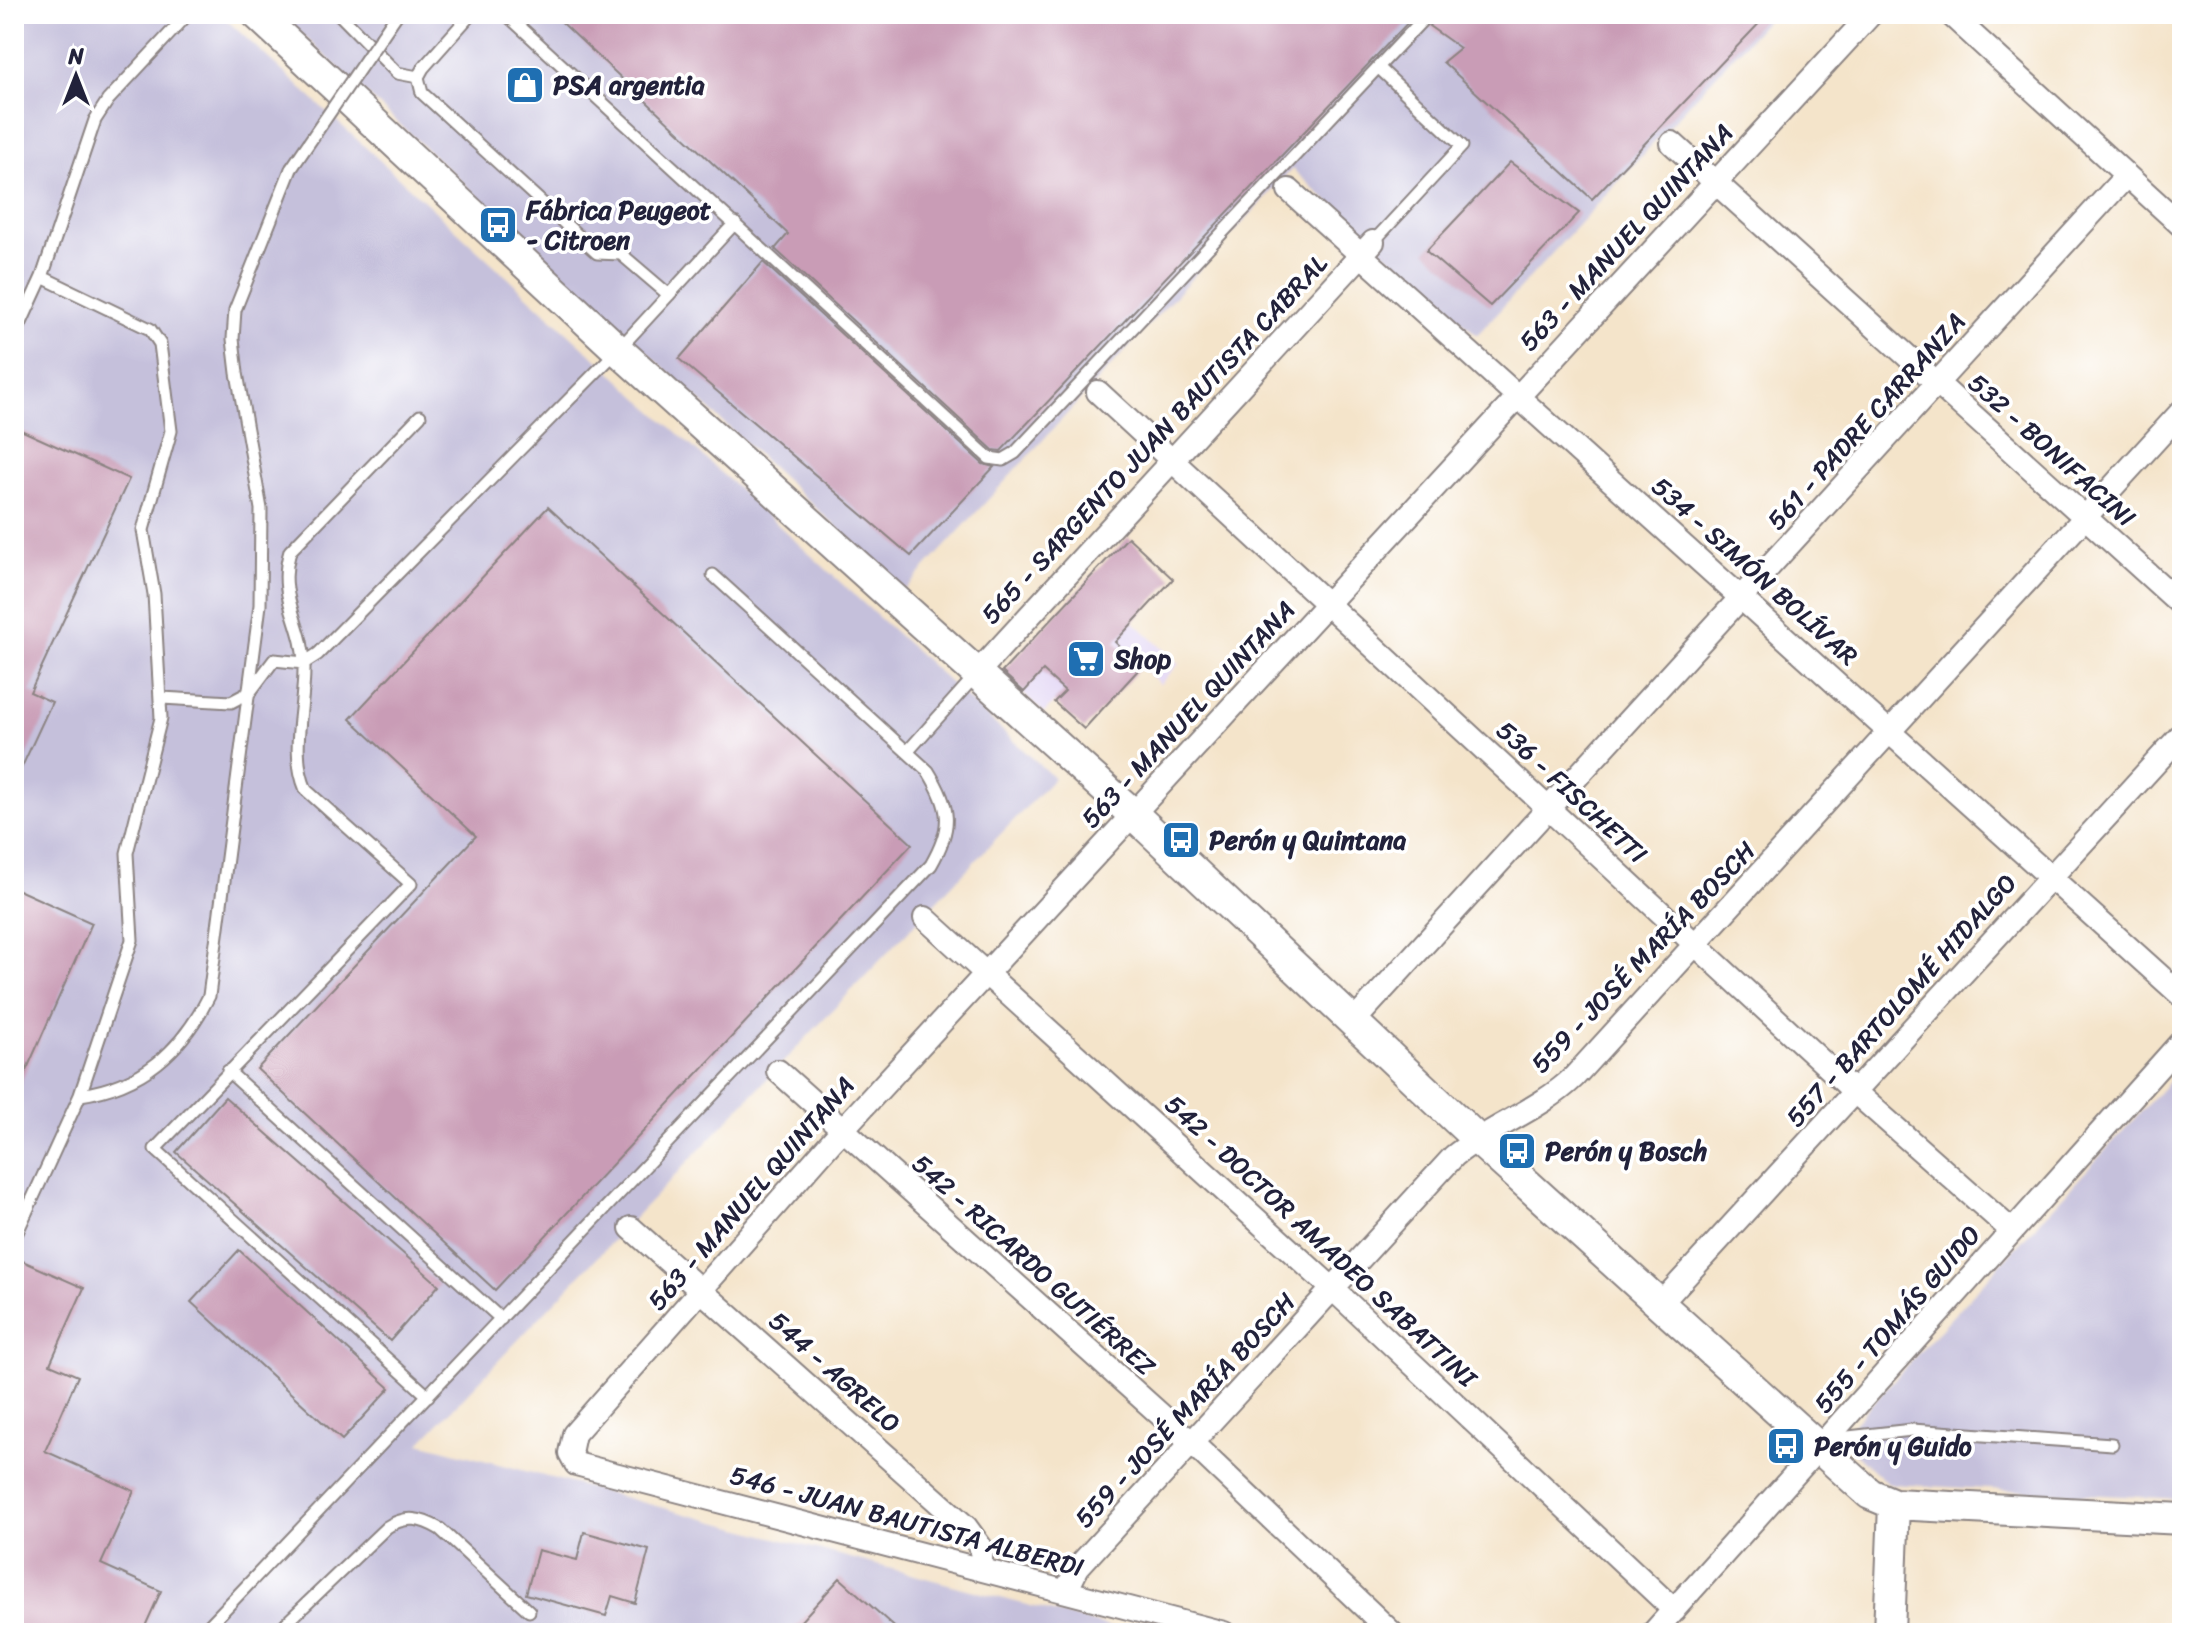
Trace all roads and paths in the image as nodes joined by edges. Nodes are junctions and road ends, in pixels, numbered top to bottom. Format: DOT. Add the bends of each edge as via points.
graph roads {
  1 [pos="188,14"];
  2 [pos="257,14"];
  3 [pos="339,14"];
  4 [pos="397,14"];
  5 [pos="471,14"];
  6 [pos="506,14"];
  7 [pos="1428,14"];
  8 [pos="1871,14"];
  9 [pos="1950,14"];
  10 [pos="1378,67"];
  11 [pos="418,77"];
  12 [pos="1672,143"];
  13 [pos="2126,176"];
  14 [pos="1714,183"];
  15 [pos="1289,190"];
  16 [pos="735,223"];
  17 [pos="2182,226"];
  18 [pos="1367,249"];
  19 [pos="42,277"];
  20 [pos="669,295"];
  21 [pos="14,338"];
  22 [pos="618,350"];
  23 [pos="1936,384"];
  24 [pos="1098,392"];
  25 [pos="1520,394"];
  26 [pos="2182,411"];
  27 [pos="420,416"];
  28 [pos="1171,461"];
  29 [pos="2086,519"];
  30 [pos="713,575"];
  31 [pos="1743,598"];
  32 [pos="1327,605"];
  33 [pos="2182,605"];
  34 [pos="304,663"];
  35 [pos="976,674"];
  36 [pos="250,692"];
  37 [pos="162,698"];
  38 [pos="1890,733"];
  39 [pos="2182,734"];
  40 [pos="908,751"];
  41 [pos="1549,808"];
  42 [pos="1133,814"];
  43 [pos="2051,877"];
  44 [pos="925,918"];
  45 [pos="1697,945"];
  46 [pos="989,973"];
  47 [pos="2182,996"];
  48 [pos="1354,1021"];
  49 [pos="2182,1041"];
  50 [pos="228,1071"];
  51 [pos="778,1071"];
  52 [pos="1856,1093"];
  53 [pos="80,1095"];
  54 [pos="841,1131"];
  55 [pos="1476,1138"];
  56 [pos="631,1228"];
  57 [pos="2011,1230"];
  58 [pos="14,1239"];
  59 [pos="703,1290"];
  60 [pos="1335,1291"];
  61 [pos="1661,1303"];
  62 [pos="501,1319"];
  63 [pos="428,1396"];
  64 [pos="1192,1443"];
  65 [pos="2112,1444"];
  66 [pos="1825,1445"];
  67 [pos="576,1464"];
  68 [pos="1894,1504"];
  69 [pos="2182,1519"];
  70 [pos="980,1569"];
  71 [pos="1066,1591"];
  72 [pos="1674,1610"];
  73 [pos="529,1611"];
  74 [pos="212,1628"];
  75 [pos="202,1633"];
  76 [pos="276,1633"];
  77 [pos="1224,1633"];
  78 [pos="1392,1633"];
  79 [pos="1653,1633"];
  80 [pos="1889,1633"];
  1 -- 19 [label="lane" via="95,120"];
  2 -- 22 [label="street"];
  3 -- 11 [label="lane" via="397,73"];
  4 -- 36 [label="lane, bridge" via="291,169 235,310 237,373 261,509 260,605"];
  5 -- 11 [label="lane"];
  6 -- 16 [label="lane"];
  7 -- 10 [label="lane"];
  8 -- 14 [label="street, 563 - MANUEL QUINTANA"];
  9 -- 13 [label="street"];
  10 -- 16 [label="lane" via="1003,460 989,458"];
  10 -- 18 [label="lane" via="1462,146"];
  11 -- 20 [label="lane" via="422,93 597,253 621,254"];
  12 -- 14 [label="street, 532 - BONIFACINI"];
  13 -- 17 [label="street"];
  13 -- 23 [label="street, 561 - PADRE CARRANZA"];
  14 -- 23 [label="street, 532 - BONIFACINI"];
  14 -- 25 [label="street, 563 - MANUEL QUINTANA"];
  15 -- 18 [label="street, 534 - SIMÓN BOLÍVAR"];
  16 -- 20 [label="lane"];
  18 -- 25 [label="street, 534 - SIMÓN BOLÍVAR"];
  18 -- 28 [label="street, 565 - SARGENTO JUAN BAUTISTA CABRAL"];
  19 -- 21 [label="lane"];
  19 -- 37 [label="lane" via="138,321 160,344 171,431 143,530"];
  20 -- 22 [label="lane"];
  22 -- 34 [label="lane"];
  22 -- 35 [label="street"];
  23 -- 29 [label="street, 532 - BONIFACINI"];
  23 -- 31 [label="street, 561 - PADRE CARRANZA"];
  24 -- 28 [label="street, 536 - FISCHETTI"];
  25 -- 31 [label="street, 534 - SIMÓN BOLÍVAR"];
  25 -- 32 [label="street, 563 - MANUEL QUINTANA"];
  26 -- 29 [label="street, 559 - JOSÉ MARÍA BOSCH"];
  27 -- 34 [label="lane" via="290,551 283,573"];
  28 -- 32 [label="street, 536 - FISCHETTI"];
  28 -- 35 [label="street, 565 - SARGENTO JUAN BAUTISTA CABRAL"];
  29 -- 33 [label="street, 532 - BONIFACINI"];
  29 -- 38 [label="street, 559 - JOSÉ MARÍA BOSCH"];
  30 -- 40 [label="lane"];
  31 -- 38 [label="street, 534 - SIMÓN BOLÍVAR"];
  31 -- 41 [label="street, 561 - PADRE CARRANZA"];
  32 -- 41 [label="street, 536 - FISCHETTI"];
  32 -- 42 [label="street, 563 - MANUEL QUINTANA"];
  34 -- 36 [label="lane" via="274,660"];
  34 -- 50 [label="lane" via="298,764 306,790 411,884"];
  35 -- 40 [label="lane"];
  35 -- 42 [label="street"];
  36 -- 37 [label="lane" via="231,702"];
  36 -- 53 [label="lane" via="209,996 177,1048 153,1069 109,1091"];
  37 -- 53 [label="lane" via="158,741 127,853 132,940"];
  38 -- 43 [label="street, 534 - SIMÓN BOLÍVAR"];
  38 -- 45 [label="street, 559 - JOSÉ MARÍA BOSCH"];
  39 -- 43 [label="street, 557 - BARTOLOMÉ HIDALGO"];
  40 -- 62 [label="lane" via="934,780 948,816 946,839 931,865"];
  41 -- 45 [label="street, 536 - FISCHETTI"];
  41 -- 48 [label="street, 561 - PADRE CARRANZA"];
  42 -- 46 [label="street, 563 - MANUEL QUINTANA"];
  42 -- 48 [label="street"];
  43 -- 47 [label="street, 534 - SIMÓN BOLÍVAR"];
  43 -- 52 [label="street, 557 - BARTOLOMÉ HIDALGO"];
  44 -- 46 [label="street, 542 - DOCTOR AMADEO SABATTINI"];
  45 -- 52 [label="street, 536 - FISCHETTI"];
  45 -- 55 [label="street, 559 - JOSÉ MARÍA BOSCH" via="1565,1086"];
  46 -- 54 [label="street, 563 - MANUEL QUINTANA"];
  46 -- 60 [label="street, 542 - DOCTOR AMADEO SABATTINI"];
  48 -- 55 [label="street"];
  49 -- 57 [label="street, 555 - TOMÁS GUIDO"];
  50 -- 62 [label="lane"];
  50 -- 63 [label="lane" via="155,1149"];
  51 -- 54 [label="street, 542 - RICARDO GUTIÉRREZ"];
  52 -- 57 [label="street, 536 - FISCHETTI"];
  52 -- 61 [label="street, 557 - BARTOLOMÉ HIDALGO"];
  53 -- 58 [label="lane"];
  54 -- 59 [label="street, 563 - MANUEL QUINTANA"];
  54 -- 64 [label="street, 542 - RICARDO GUTIÉRREZ"];
  55 -- 60 [label="street, 559 - JOSÉ MARÍA BOSCH"];
  55 -- 61 [label="street"];
  56 -- 59 [label="street, 544 - AGRELO"];
  57 -- 66 [label="street, 555 - TOMÁS GUIDO"];
  59 -- 67 [label="street, 563 - MANUEL QUINTANA" via="574,1434 570,1453"];
  59 -- 70 [label="street, 544 - AGRELO" via="966,1527 982,1549"];
  60 -- 64 [label="street, 559 - JOSÉ MARÍA BOSCH"];
  60 -- 72 [label="street, 542 - DOCTOR AMADEO SABATTINI"];
  61 -- 66 [label="street"];
  62 -- 63 [label="lane"];
  63 -- 74 [label="lane"];
  64 -- 71 [label="street, 559 - JOSÉ MARÍA BOSCH" via="1078,1567"];
  64 -- 78 [label="street, 542 - RICARDO GUTIÉRREZ"];
  65 -- 66 [label="lane" via="1912,1430"];
  66 -- 68 [label="street" via="1870,1494"];
  66 -- 72 [label="street, 555 - TOMÁS GUIDO"];
  67 -- 70 [label="street, 546 - JUAN BAUTISTA ALBERDI"];
  68 -- 69 [label="street"];
  68 -- 80 [label="street"];
  70 -- 71 [label="street, 546 - JUAN BAUTISTA ALBERDI"];
  71 -- 77 [label="street, 546 - JUAN BAUTISTA ALBERDI"];
  72 -- 79 [label="street, 555 - TOMÁS GUIDO"];
  73 -- 76 [label="lane" via="440,1529 411,1518 387,1527"];
  74 -- 75 [label="lane"];
}
